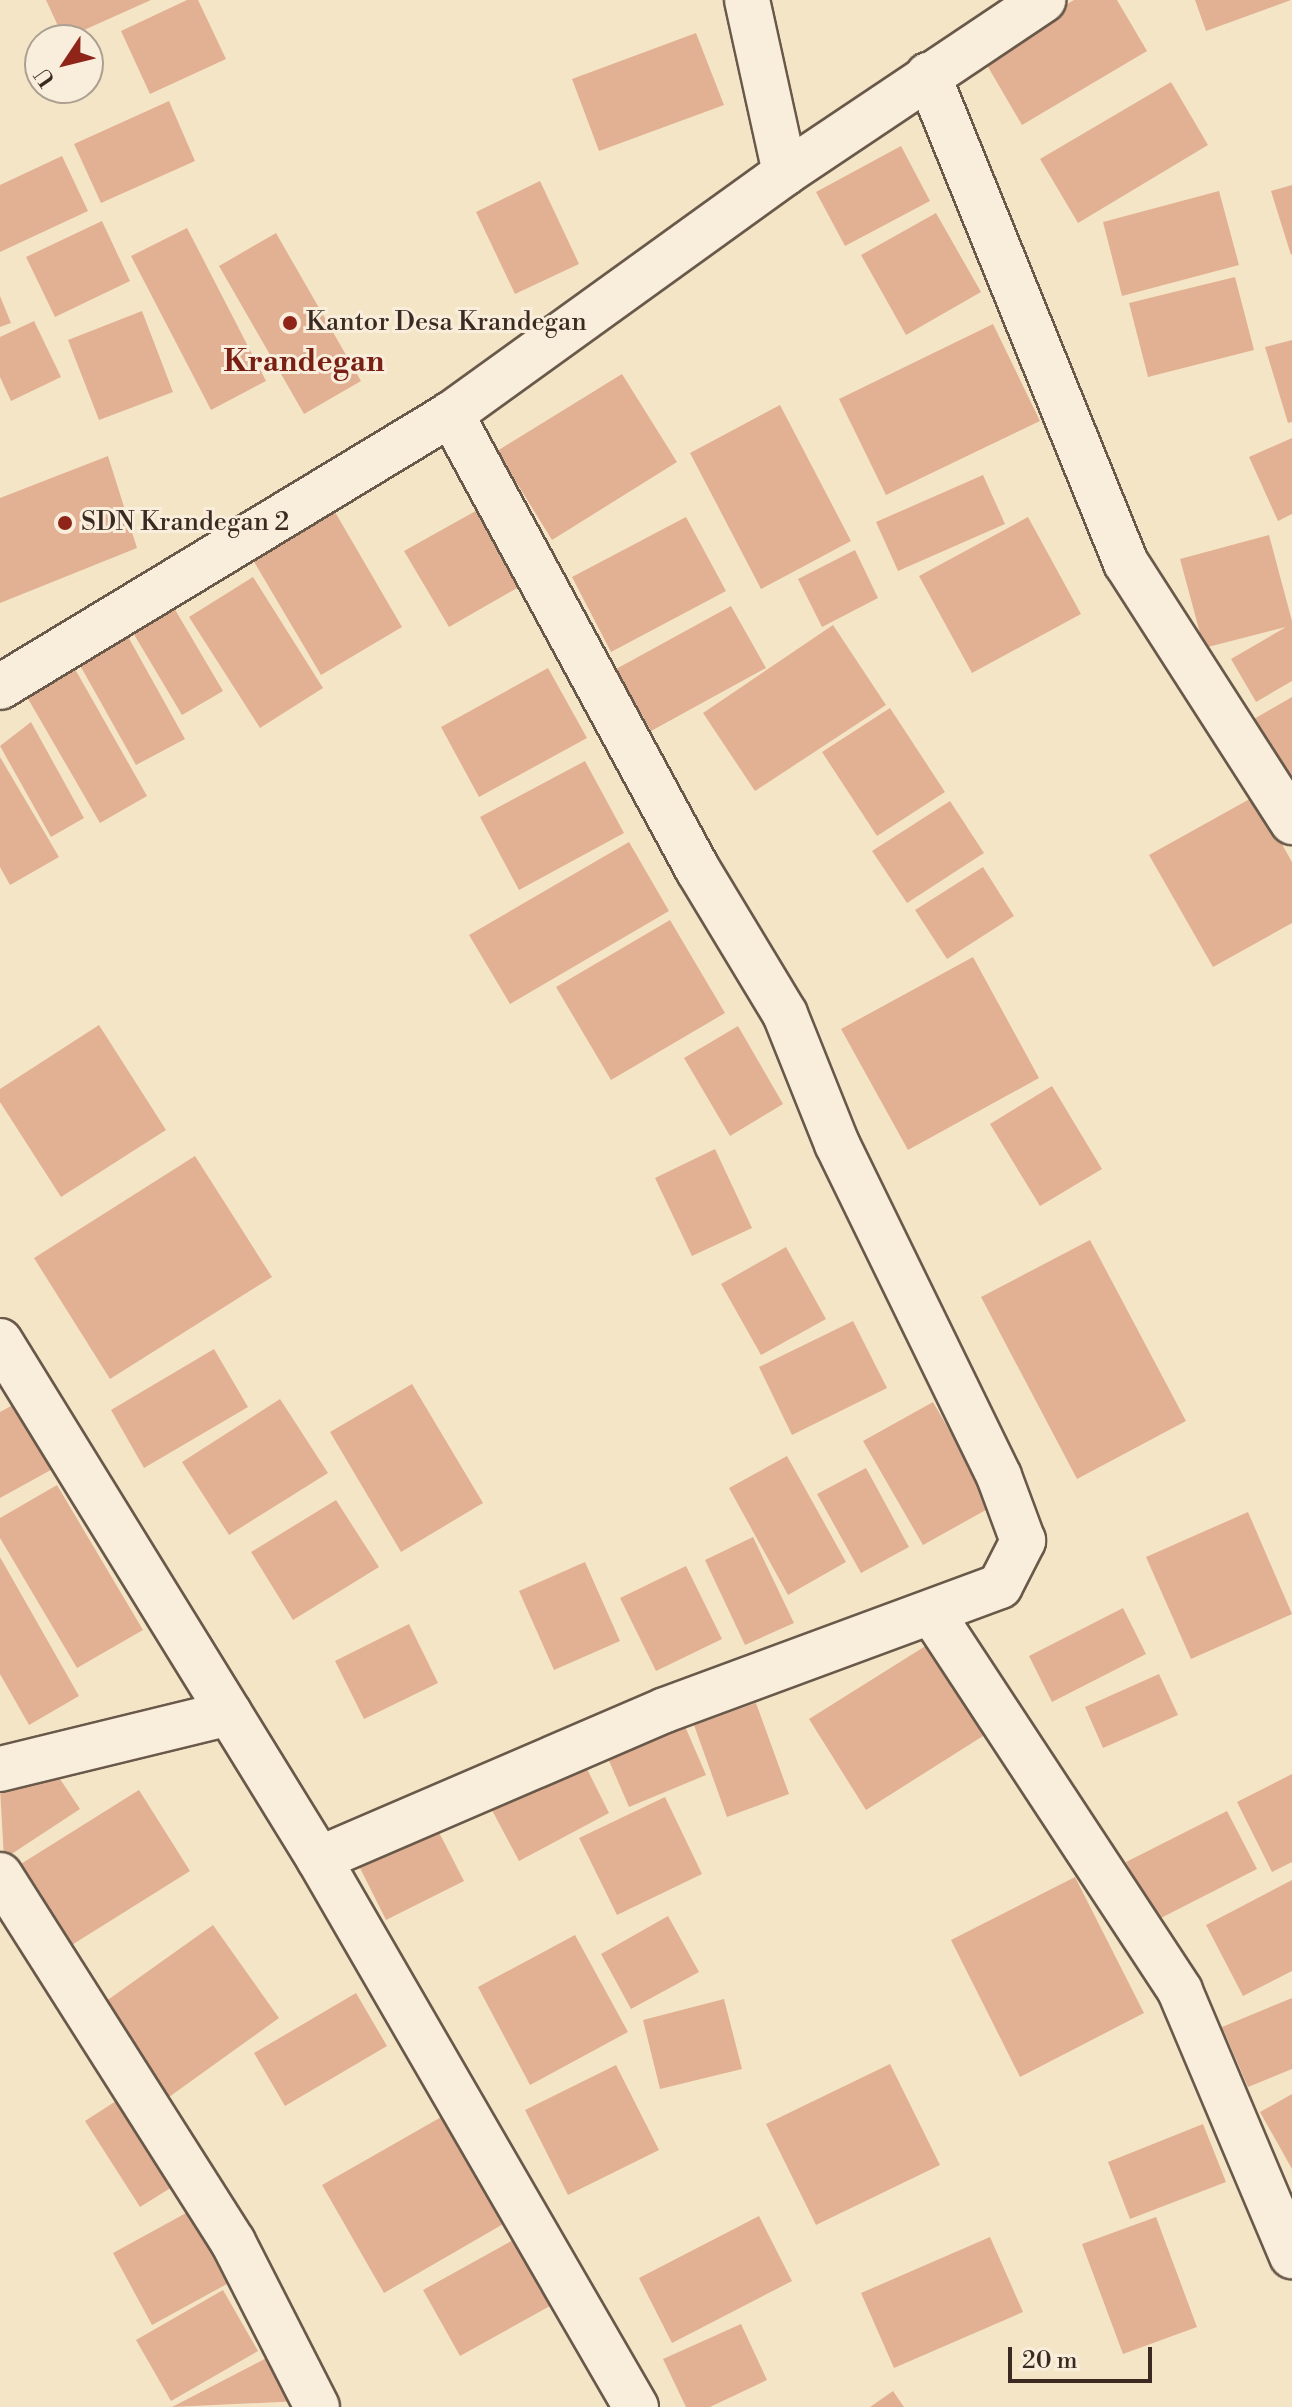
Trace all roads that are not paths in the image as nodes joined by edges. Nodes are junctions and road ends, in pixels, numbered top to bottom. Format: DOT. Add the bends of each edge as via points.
graph roads {
  1 [pos="747,0"];
  2 [pos="1043,0"];
  3 [pos="928,75"];
  4 [pos="785,173"];
  5 [pos="451,414"];
  6 [pos="0,687"];
  7 [pos="1292,822"];
  8 [pos="0,1341"];
  9 [pos="932,1613"];
  10 [pos="229,1713"];
  11 [pos="0,1769"];
  12 [pos="319,1859"];
  13 [pos="0,1875"];
  14 [pos="1292,2256"];
  15 [pos="317,2407"];
  16 [pos="636,2407"];
  1 -- 4 [label="street"];
  2 -- 3 [label="street"];
  3 -- 4 [label="street"];
  3 -- 7 [label="street" via="1126,563"];
  4 -- 5 [label="street"];
  5 -- 6 [label="street"];
  5 -- 9 [label="street" via="698,870 785,1014 837,1144 999,1476 1023,1541 1015,1568 1000,1586"];
  8 -- 10 [label="street"];
  9 -- 12 [label="street" via="665,1710"];
  9 -- 14 [label="street" via="1180,1991"];
  10 -- 11 [label="street"];
  10 -- 12 [label="street"];
  12 -- 16 [label="street"];
  13 -- 15 [label="street" via="233,2242"];
}
